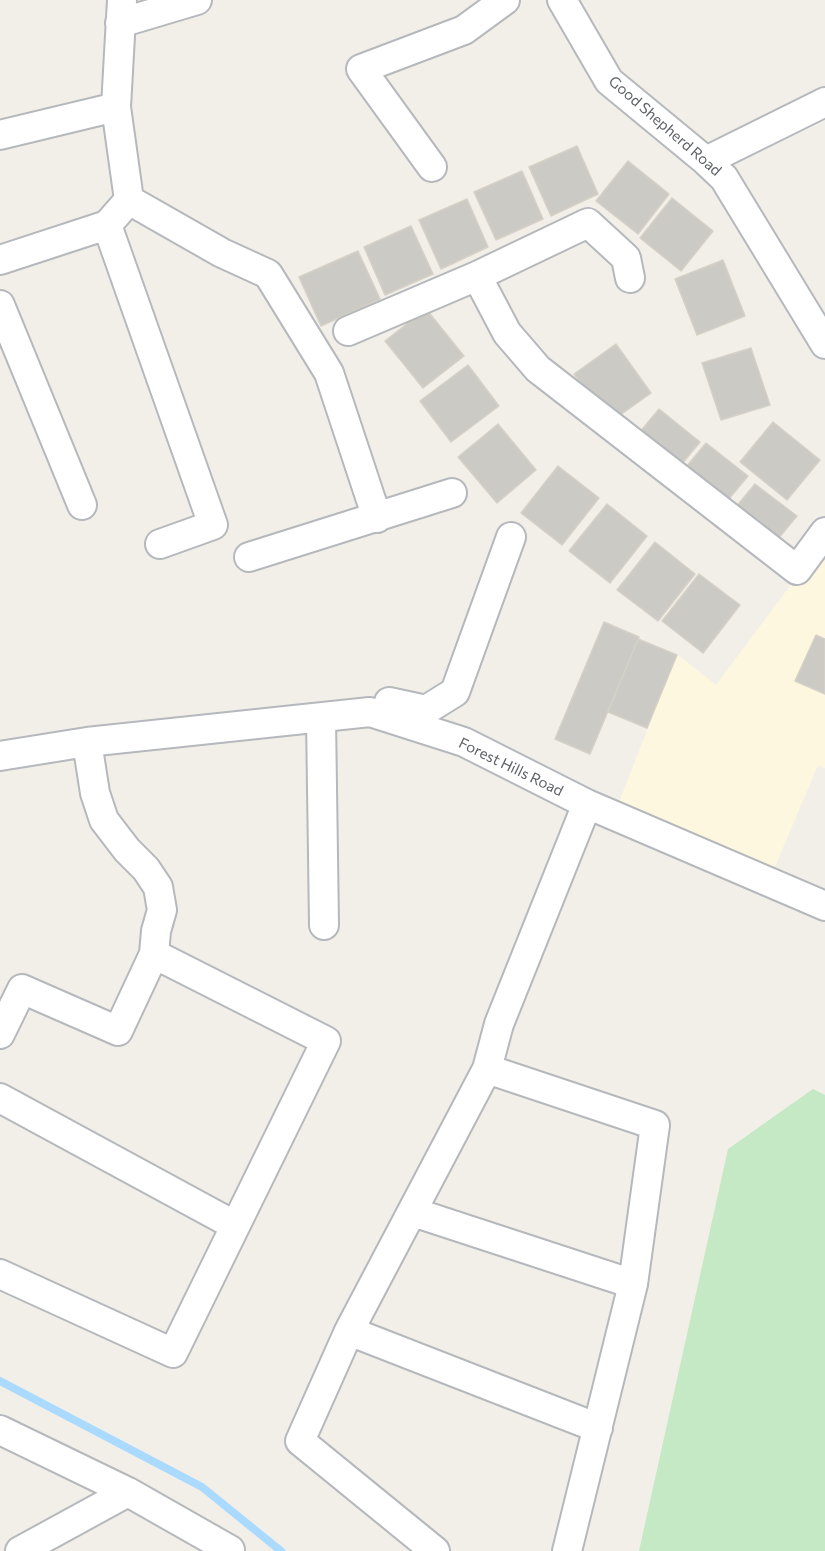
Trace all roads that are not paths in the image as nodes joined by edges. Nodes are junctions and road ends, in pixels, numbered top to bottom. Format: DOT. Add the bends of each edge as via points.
graph roads {
  1 [pos="197,0"];
  2 [pos="505,0"];
  3 [pos="562,0"];
  4 [pos="121,11"];
  5 [pos="825,102"];
  6 [pos="116,107"];
  7 [pos="0,135"];
  8 [pos="706,161"];
  9 [pos="432,167"];
  10 [pos="129,200"];
  11 [pos="107,225"];
  12 [pos="0,260"];
  13 [pos="477,276"];
  14 [pos="630,278"];
  15 [pos="0,305"];
  16 [pos="348,331"];
  17 [pos="825,344"];
  18 [pos="452,493"];
  19 [pos="82,505"];
  20 [pos="377,518"];
  21 [pos="825,532"];
  22 [pos="511,537"];
  23 [pos="160,544"];
  24 [pos="249,557"];
  25 [pos="370,712"];
  26 [pos="321,718"];
  27 [pos="87,742"];
  28 [pos="0,756"];
  29 [pos="587,804"];
  30 [pos="825,906"];
  31 [pos="324,925"];
  32 [pos="154,954"];
  33 [pos="0,1034"];
  34 [pos="487,1069"];
  35 [pos="0,1098"];
  36 [pos="412,1212"];
  37 [pos="234,1225"];
  38 [pos="0,1274"];
  39 [pos="633,1284"];
  40 [pos="349,1331"];
  41 [pos="598,1428"];
  42 [pos="0,1430"];
  43 [pos="128,1492"];
  44 [pos="0,1547"];
  45 [pos="7,1551"];
  46 [pos="20,1551"];
  47 [pos="228,1551"];
  48 [pos="435,1551"];
  49 [pos="567,1551"];
  1 -- 4 [label="street"];
  2 -- 9 [label="street" via="464,30 361,69"];
  3 -- 8 [label="street, Good Shepherd Road" via="609,81"];
  4 -- 6 [label="street"];
  5 -- 8 [label="street"];
  6 -- 7 [label="street"];
  6 -- 10 [label="street"];
  8 -- 17 [label="street, Good Shepherd Road" via="724,178"];
  10 -- 11 [label="street"];
  10 -- 20 [label="street" via="222,253 268,274 329,373"];
  11 -- 12 [label="street"];
  11 -- 23 [label="street" via="213,525"];
  13 -- 14 [label="street" via="588,223 626,258"];
  13 -- 16 [label="street"];
  13 -- 21 [label="street" via="507,333 538,369 797,570"];
  15 -- 19 [label="street"];
  18 -- 20 [label="street"];
  20 -- 24 [label="street"];
  22 -- 25 [label="street" via="455,692 426,710 375,699"];
  25 -- 26 [label="street, Forest Hills Road"];
  25 -- 29 [label="street, Forest Hills Road" via="464,742"];
  26 -- 27 [label="street, Forest Hills Road"];
  26 -- 31 [label="street"];
  27 -- 28 [label="street, Forest Hills Road"];
  27 -- 32 [label="street" via="95,793 104,820 158,887 162,910"];
  29 -- 30 [label="street, Forest Hills Road"];
  29 -- 34 [label="street" via="499,1024"];
  32 -- 33 [label="street" via="118,1030 22,989"];
  32 -- 37 [label="street" via="326,1041"];
  34 -- 36 [label="street"];
  34 -- 39 [label="street" via="655,1125"];
  35 -- 37 [label="street"];
  36 -- 39 [label="street"];
  36 -- 40 [label="street"];
  37 -- 38 [label="street" via="173,1353"];
  39 -- 41 [label="street"];
  40 -- 41 [label="street"];
  40 -- 48 [label="street" via="300,1441"];
  41 -- 49 [label="street"];
  42 -- 43 [label="street"];
  43 -- 46 [label="street"];
  43 -- 47 [label="street"];
  44 -- 45 [label="street"];
}
